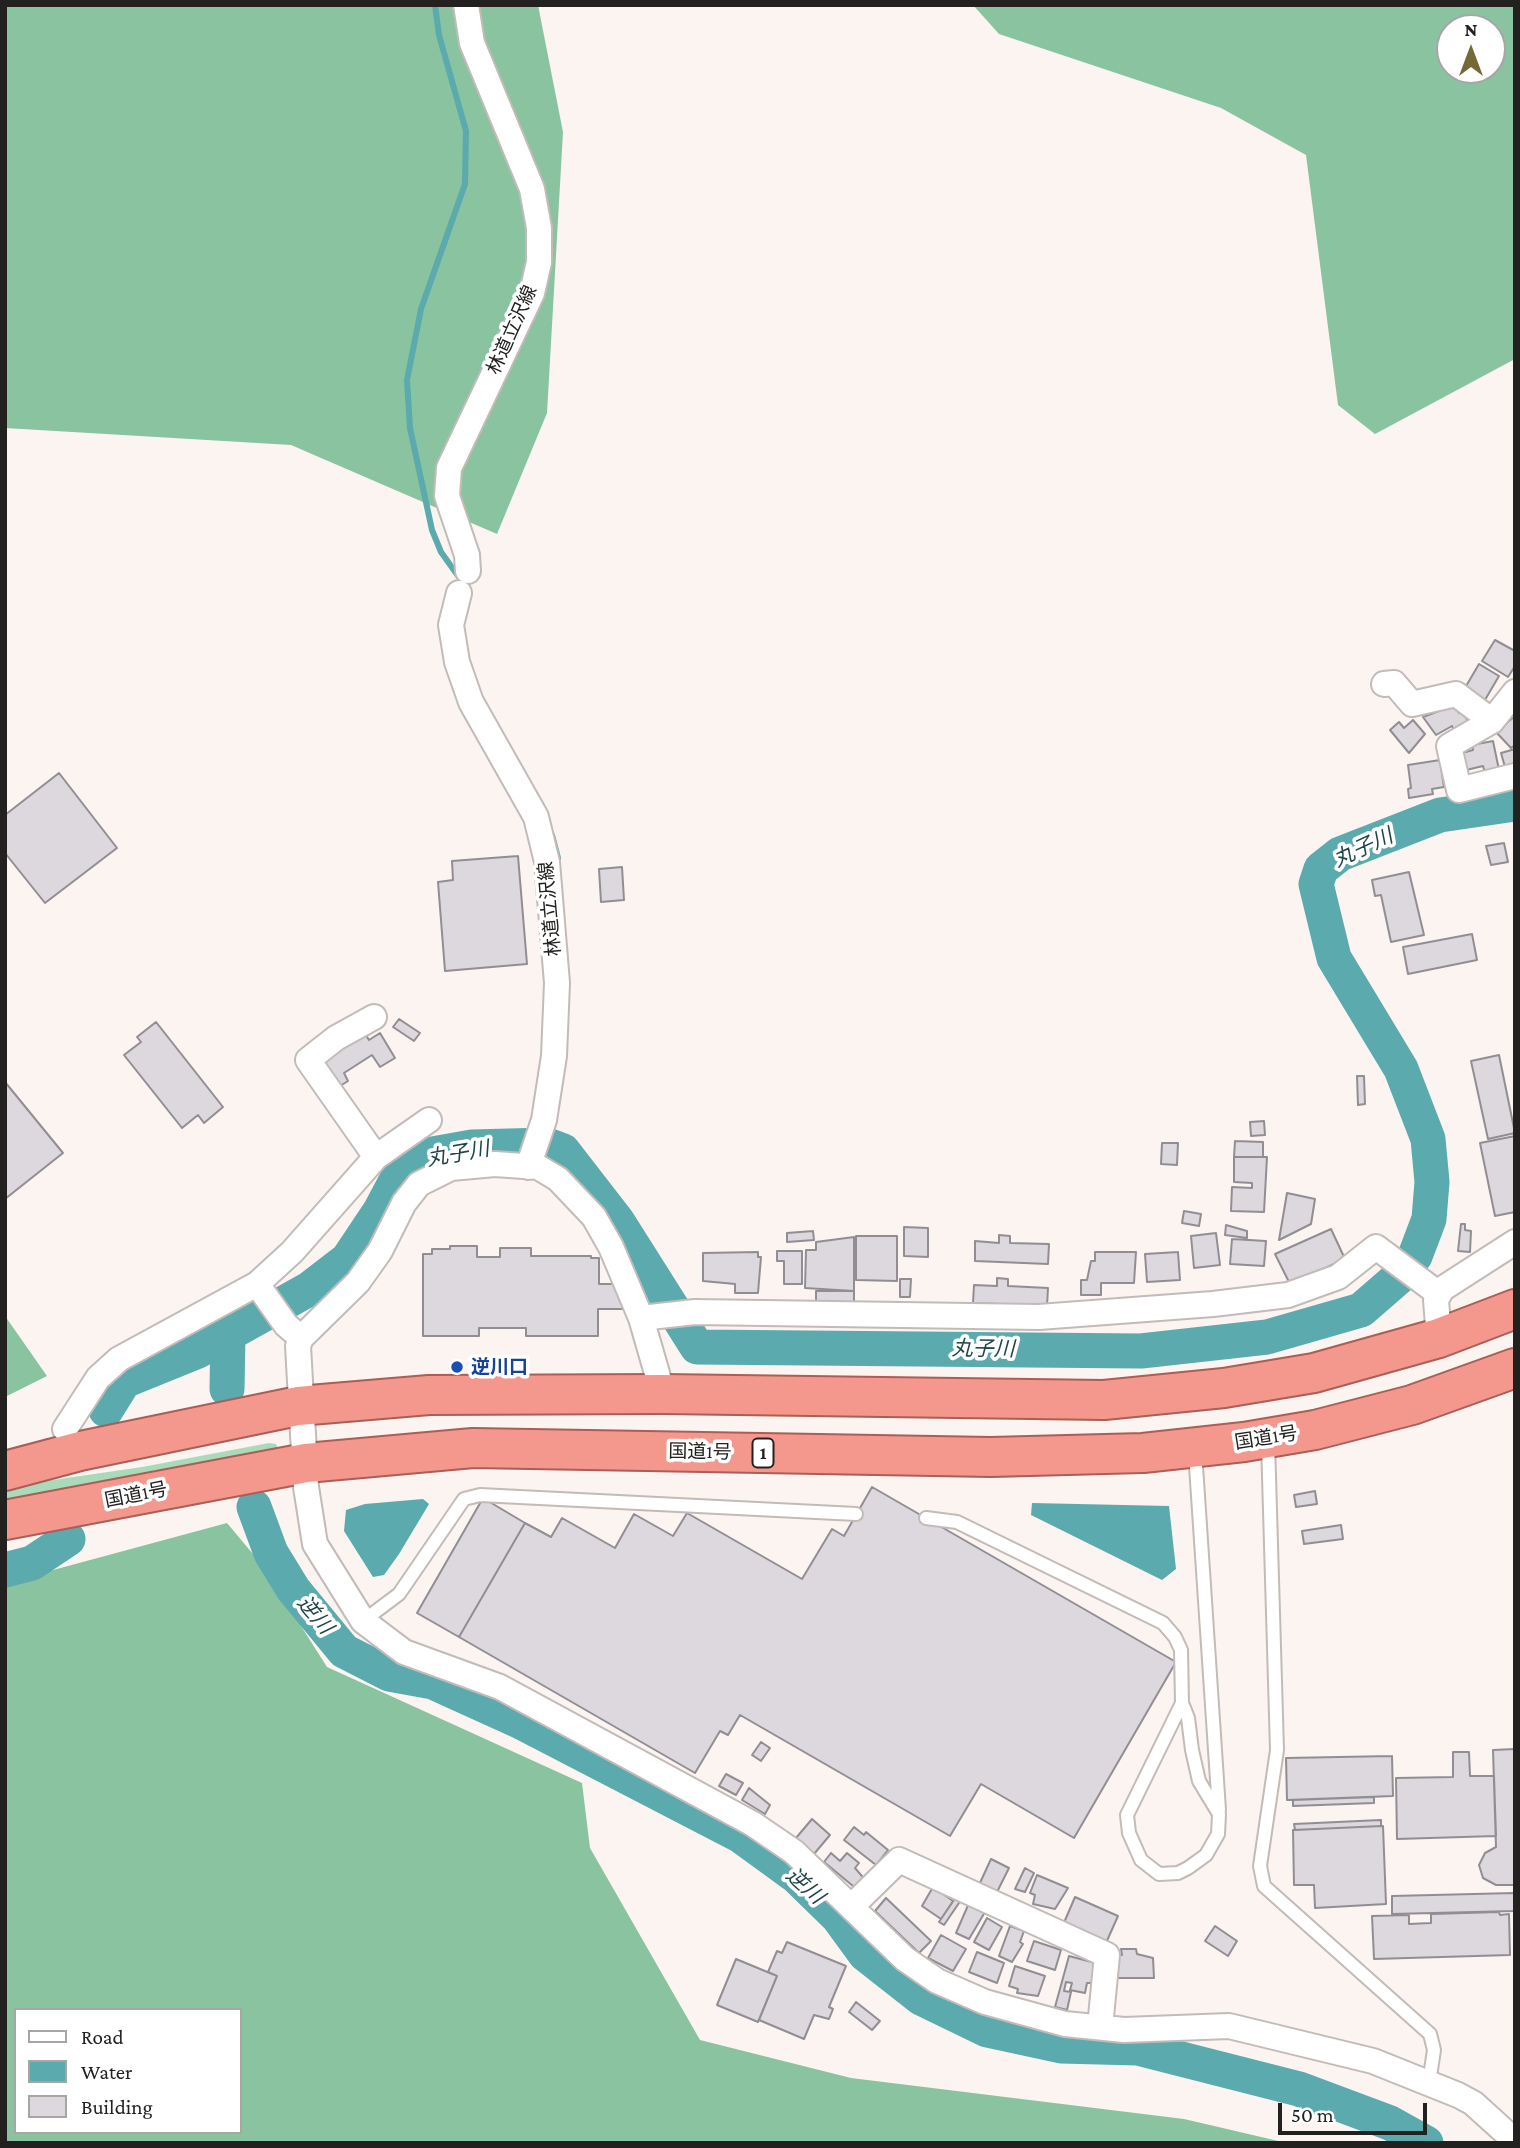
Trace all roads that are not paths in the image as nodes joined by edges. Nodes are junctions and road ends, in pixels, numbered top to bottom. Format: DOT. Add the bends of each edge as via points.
graph roads {
  1 [pos="466,5"];
  2 [pos="1384,684"];
  3 [pos="1515,692"];
  4 [pos="1492,721"];
  5 [pos="1515,776"];
  6 [pos="374,1017"];
  7 [pos="429,1120"];
  8 [pos="376,1157"];
  9 [pos="530,1161"];
  10 [pos="1515,1242"];
  11 [pos="260,1289"];
  12 [pos="1439,1294"];
  13 [pos="1515,1309"];
  14 [pos="645,1317"];
  15 [pos="293,1331"];
  16 [pos="1439,1338"];
  17 [pos="1515,1367"];
  18 [pos="663,1394"];
  19 [pos="303,1406"];
  20 [pos="65,1429"];
  21 [pos="1268,1438"];
  22 [pos="1195,1448"];
  23 [pos="306,1463"];
  24 [pos="5,1471"];
  25 [pos="856,1514"];
  26 [pos="926,1518"];
  27 [pos="5,1520"];
  28 [pos="363,1621"];
  29 [pos="1182,1703"];
  30 [pos="1219,1814"];
  31 [pos="851,1907"];
  32 [pos="1100,2027"];
  33 [pos="1429,2083"];
  34 [pos="1515,2141"];
  1 -- 9 [label="street, 林道立沢線" via="472,43 532,189 539,228 539,262 532,293 449,468 447,496 467,555 451,625 457,662 471,702 536,817 545,849 557,983 554,1056 544,1120"];
  2 -- 4 [label="street" via="1394,683 1412,704 1456,694"];
  3 -- 4 [label="street"];
  4 -- 5 [label="street" via="1449,746 1459,790"];
  6 -- 8 [label="street" via="308,1060"];
  7 -- 8 [label="street"];
  8 -- 11 [label="street"];
  9 -- 14 [label="street" via="558,1179 594,1217"];
  9 -- 15 [label="street" via="452,1168 419,1184 358,1282"];
  10 -- 12 [label="street"];
  11 -- 15 [label="street"];
  11 -- 20 [label="street" via="119,1359 97,1378"];
  12 -- 14 [label="street" via="1376,1247 1338,1277 1288,1295 1213,1304 1038,1317 690,1312"];
  12 -- 16 [label="street"];
  13 -- 16 [label="highway"];
  14 -- 18 [label="street"];
  15 -- 19 [label="street"];
  16 -- 18 [label="highway" via="1314,1373 1104,1400"];
  17 -- 21 [label="highway, 国道1号 / 1" via="1412,1405"];
  18 -- 19 [label="highway" via="429,1395"];
  19 -- 23 [label="street"];
  19 -- 24 [label="highway" via="80,1451"];
  21 -- 22 [label="highway, 国道1号 / 1"];
  21 -- 33 [label="lane" via="1277,1750 1260,1866 1264,1886 1430,2034 1434,2050"];
  22 -- 23 [label="highway, 国道1号 / 1" via="991,1457 473,1448"];
  22 -- 30 [label="lane"];
  23 -- 27 [label="highway, 国道1号 / 1"];
  23 -- 28 [label="street" via="314,1544"];
  25 -- 28 [label="lane" via="480,1495 464,1499 399,1594"];
  26 -- 29 [label="lane" via="957,1522 1163,1623 1181,1650"];
  28 -- 31 [label="street" via="404,1652 500,1687 753,1824 794,1852"];
  29 -- 30 [label="lane" via="1199,1781"];
  29 -- 30 [label="lane" via="1127,1815 1129,1833 1141,1860 1159,1874 1178,1873 1206,1855 1218,1834"];
  31 -- 32 [label="street" via="905,1959 937,1981 985,2002 1065,2024"];
  31 -- 32 [label="street" via="899,1860 1107,1955"];
  32 -- 33 [label="street" via="1228,2026 1373,2061"];
  33 -- 34 [label="street" via="1473,2103"];
}
